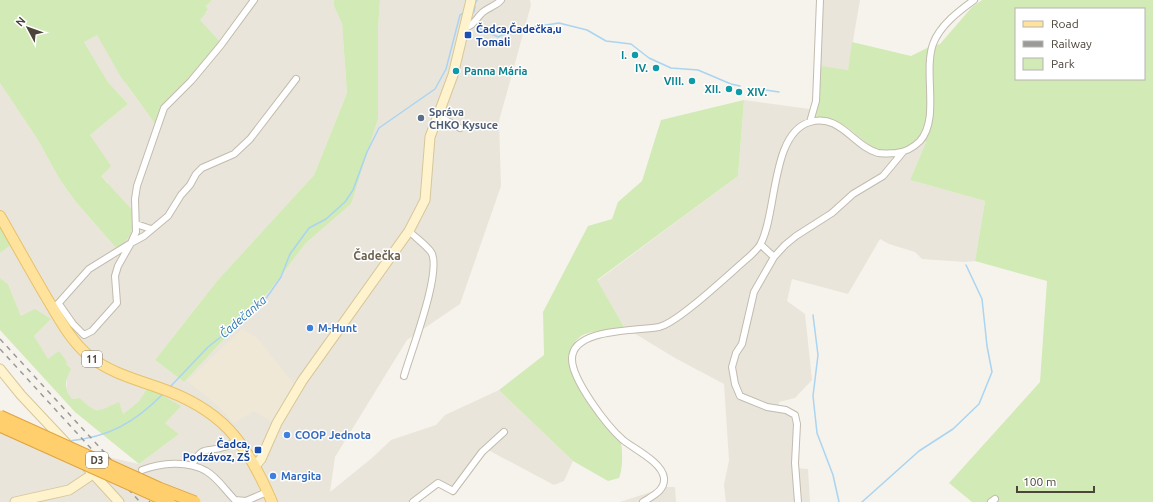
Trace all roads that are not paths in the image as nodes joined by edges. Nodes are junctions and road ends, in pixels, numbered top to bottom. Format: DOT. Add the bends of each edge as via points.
graph roads {
  1 [pos="254,0"];
  2 [pos="471,0"];
  3 [pos="501,0"];
  4 [pos="820,0"];
  5 [pos="974,0"];
  6 [pos="464,28"];
  7 [pos="296,78"];
  8 [pos="437,115"];
  9 [pos="810,122"];
  10 [pos="460,128"];
  11 [pos="903,152"];
  12 [pos="0,216"];
  13 [pos="136,224"];
  14 [pos="151,229"];
  15 [pos="409,231"];
  16 [pos="131,243"];
  17 [pos="761,245"];
  18 [pos="774,257"];
  19 [pos="56,306"];
  20 [pos="0,369"];
  21 [pos="404,376"];
  22 [pos="0,416"];
  23 [pos="0,426"];
  24 [pos="504,432"];
  25 [pos="238,439"];
  26 [pos="192,465"];
  27 [pos="255,466"];
  28 [pos="142,470"];
  29 [pos="93,474"];
  30 [pos="268,492"];
  31 [pos="15,502"];
  32 [pos="119,502"];
  33 [pos="169,502"];
  34 [pos="195,502"];
  35 [pos="272,502"];
  36 [pos="413,502"];
  37 [pos="643,502"];
  38 [pos="798,502"];
  1 -- 13 [label="street" via="191,81 164,108 137,186"];
  2 -- 6 [label="street"];
  3 -- 6 [label="street" via="483,12 470,27"];
  4 -- 9 [label="street" via="816,101"];
  5 -- 11 [label="street" via="947,23 934,43 929,64 930,108 927,129 920,141"];
  6 -- 8 [label="street" via="453,75"];
  7 -- 14 [label="street" via="250,139 234,154 202,168 180,195 168,216"];
  8 -- 10 [label="street"];
  8 -- 15 [label="street" via="428,147 425,200"];
  9 -- 11 [label="street" via="828,120 864,147 879,153"];
  9 -- 17 [label="street" via="796,129 787,144 779,167 767,230"];
  11 -- 18 [label="street" via="883,176 853,194 832,213 796,236"];
  12 -- 19 [label="main road, 11"];
  13 -- 14 [label="street"];
  13 -- 16 [label="street" via="136,232"];
  14 -- 16 [label="street"];
  15 -- 21 [label="street" via="432,253 435,264 425,314"];
  15 -- 27 [label="street" via="302,381 277,422 261,459"];
  16 -- 19 [label="street" via="89,269"];
  16 -- 19 [label="street" via="115,276 117,303 92,331 84,335 79,332"];
  17 -- 18 [label="street"];
  17 -- 37 [label="street" via="667,324 589,337 580,342 574,350 572,359 575,371 602,416 624,441 655,463 662,472 662,487"];
  18 -- 38 [label="street" via="754,292 742,344 732,367 740,396 767,407 795,414"];
  19 -- 25 [label="main road, 11" via="75,342 92,359 111,370 174,392 211,412"];
  20 -- 29 [label="street, bridge" via="20,395"];
  22 -- 34 [label="highway, D3, bridge"];
  23 -- 33 [label="highway, D3, bridge"];
  24 -- 36 [label="street" via="482,452 454,491 438,483"];
  25 -- 26 [label="street" via="222,448 209,448 203,451"];
  25 -- 27 [label="main road, 11"];
  26 -- 28 [label="street" via="170,464"];
  26 -- 30 [label="street" via="207,471 235,500 246,501"];
  27 -- 30 [label="main road, 11"];
  29 -- 31 [label="street" via="69,490"];
  29 -- 32 [label="street"];
  30 -- 35 [label="main road, 11"];
}
